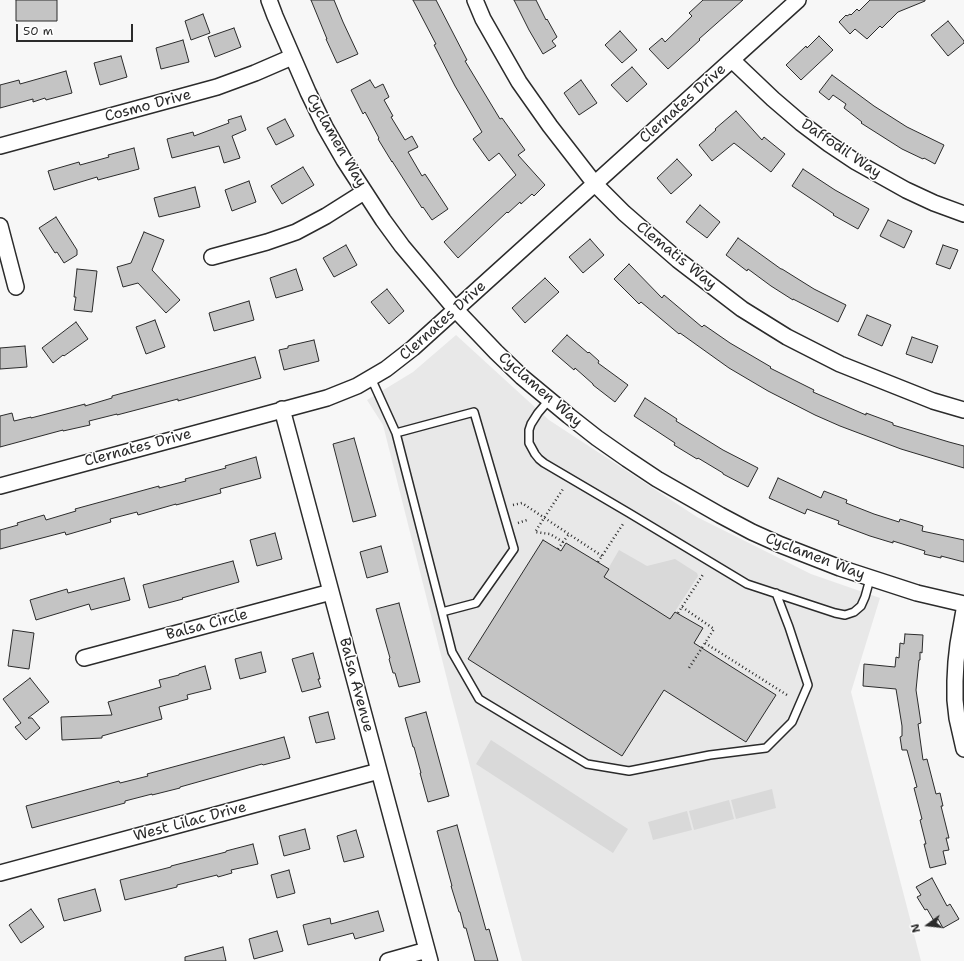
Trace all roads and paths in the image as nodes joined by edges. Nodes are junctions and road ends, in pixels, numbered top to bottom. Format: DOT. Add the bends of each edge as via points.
graph roads {
  1 [pos="269,0"];
  2 [pos="475,0"];
  3 [pos="798,0"];
  4 [pos="292,56"];
  5 [pos="732,60"];
  6 [pos="0,146"];
  7 [pos="595,184"];
  8 [pos="364,192"];
  9 [pos="964,214"];
  10 [pos="0,226"];
  11 [pos="212,257"];
  12 [pos="16,287"];
  13 [pos="456,310"];
  14 [pos="371,378"];
  15 [pos="549,400"];
  16 [pos="282,410"];
  17 [pos="964,410"];
  18 [pos="396,433"];
  19 [pos="0,486"];
  20 [pos="563,489"];
  21 [pos="522,503"];
  22 [pos="544,518"];
  23 [pos="623,524"];
  24 [pos="569,534"];
  25 [pos="563,542"];
  26 [pos="558,549"];
  27 [pos="602,556"];
  28 [pos="598,562"];
  29 [pos="704,573"];
  30 [pos="870,579"];
  31 [pos="331,592"];
  32 [pos="776,593"];
  33 [pos="964,604"];
  34 [pos="682,607"];
  35 [pos="964,610"];
  36 [pos="442,612"];
  37 [pos="678,614"];
  38 [pos="705,643"];
  39 [pos="84,658"];
  40 [pos="689,668"];
  41 [pos="787,695"];
  42 [pos="964,749"];
  43 [pos="379,771"];
  44 [pos="0,873"];
  45 [pos="429,956"];
  46 [pos="388,961"];
  1 -- 4 [label="street, Cyclamen Way"];
  2 -- 7 [label="street, Clematis Way" via="519,82"];
  3 -- 5 [label="street, Clernates Drive"];
  4 -- 6 [label="street, Cosmo Drive" via="218,87"];
  4 -- 8 [label="street, Cyclamen Way" via="325,126"];
  5 -- 7 [label="street, Clernates Drive"];
  5 -- 9 [label="street, Daffodil Way" via="801,123 856,162 906,190"];
  7 -- 13 [label="street, Clernates Drive"];
  7 -- 17 [label="street, Clematis Way" via="678,260 742,309 787,337 840,364 933,401"];
  8 -- 11 [label="street" via="296,232"];
  8 -- 13 [label="street, Cyclamen Way" via="402,246"];
  10 -- 12 [label="street"];
  13 -- 14 [label="street, Clernates Drive" via="400,360"];
  13 -- 15 [label="street, Cyclamen Way" via="496,352"];
  14 -- 16 [label="street, Clernates Drive" via="327,398"];
  14 -- 18 [label="lane"];
  15 -- 30 [label="street, Cyclamen Way" via="627,459 720,516 788,548"];
  15 -- 32 [label="lane" via="529,430 529,443 538,459 747,584"];
  16 -- 19 [label="street, Clernates Drive"];
  16 -- 31 [label="street, Balsa Avenue"];
  18 -- 36 [label="lane"];
  18 -- 36 [label="lane" via="474,412 514,549 476,603"];
  20 -- 22 [label="path"];
  21 -- 22 [label="path"];
  22 -- 24 [label="path"];
  22 -- 25 [label="path" via="535,532 550,534"];
  23 -- 27 [label="path"];
  24 -- 25 [label="path"];
  24 -- 27 [label="path"];
  25 -- 26 [label="path"];
  27 -- 28 [label="path"];
  29 -- 34 [label="path"];
  30 -- 32 [label="lane" via="861,606 845,615"];
  30 -- 33 [label="street, Cyclamen Way" via="917,594"];
  31 -- 39 [label="street, Balsa Circle"];
  31 -- 43 [label="street, Balsa Avenue"];
  32 -- 36 [label="lane" via="808,685 792,722 766,748 710,755 629,771 587,764 479,699 452,652"];
  34 -- 37 [label="path"];
  34 -- 38 [label="path" via="714,629"];
  35 -- 42 [label="street" via="956,662 955,700"];
  38 -- 40 [label="path"];
  38 -- 41 [label="path"];
  43 -- 44 [label="street, West Lilac Drive"];
  43 -- 45 [label="street, Balsa Avenue"];
  45 -- 46 [label="street"];
}
